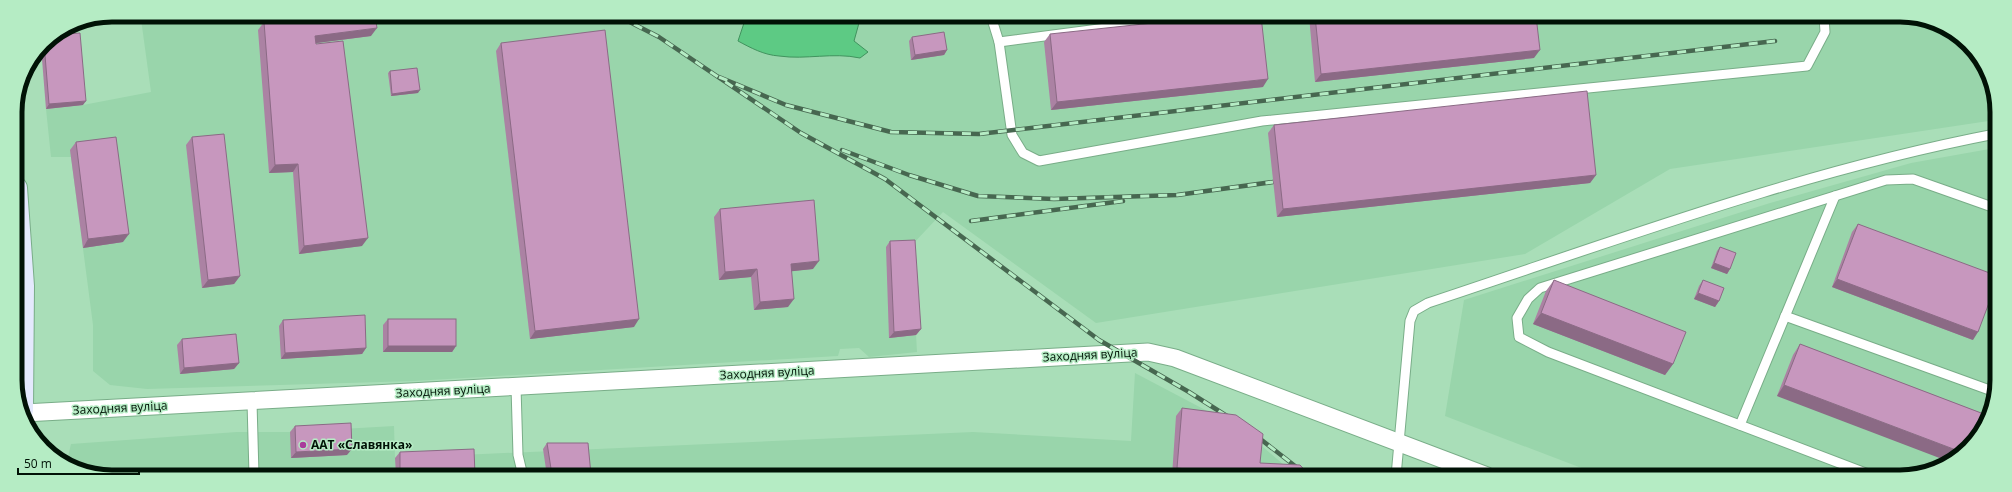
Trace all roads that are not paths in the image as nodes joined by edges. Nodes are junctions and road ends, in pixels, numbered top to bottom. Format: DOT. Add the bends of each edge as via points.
graph roads {
  1 [pos="993,22"];
  2 [pos="1152,22"];
  3 [pos="1824,22"];
  4 [pos="1000,42"];
  5 [pos="1990,135"];
  6 [pos="1835,196"];
  7 [pos="1990,206"];
  8 [pos="22,272"];
  9 [pos="22,309"];
  10 [pos="1785,316"];
  11 [pos="516,387"];
  12 [pos="1989,390"];
  13 [pos="252,402"];
  14 [pos="29,414"];
  15 [pos="1740,425"];
  16 [pos="1399,442"];
  17 [pos="254,470"];
  18 [pos="522,470"];
  19 [pos="1397,470"];
  20 [pos="1471,470"];
  21 [pos="1858,470"];
  1 -- 4 [label="lane"];
  2 -- 4 [label="lane"];
  3 -- 4 [label="lane" via="1825,32 1807,66 1262,121 1039,162 1023,153 1012,135"];
  5 -- 16 [label="lane" via="1932,146 1737,201 1428,303 1414,312 1410,321"];
  6 -- 7 [label="lane" via="1886,180 1913,179"];
  6 -- 10 [label="lane"];
  6 -- 15 [label="lane" via="1540,288 1528,298 1517,318 1519,337 1548,352"];
  8 -- 9 [label="main road"];
  10 -- 12 [label="lane"];
  10 -- 15 [label="lane"];
  11 -- 13 [label="street, Заходняя вуліца"];
  11 -- 16 [label="street, Заходняя вуліца" via="1148,352 1175,358"];
  11 -- 18 [label="lane" via="518,455"];
  13 -- 14 [label="street, Заходняя вуліца"];
  13 -- 17 [label="lane"];
  15 -- 21 [label="lane"];
  16 -- 19 [label="lane"];
  16 -- 20 [label="street, Заходняя вуліца"];
}
